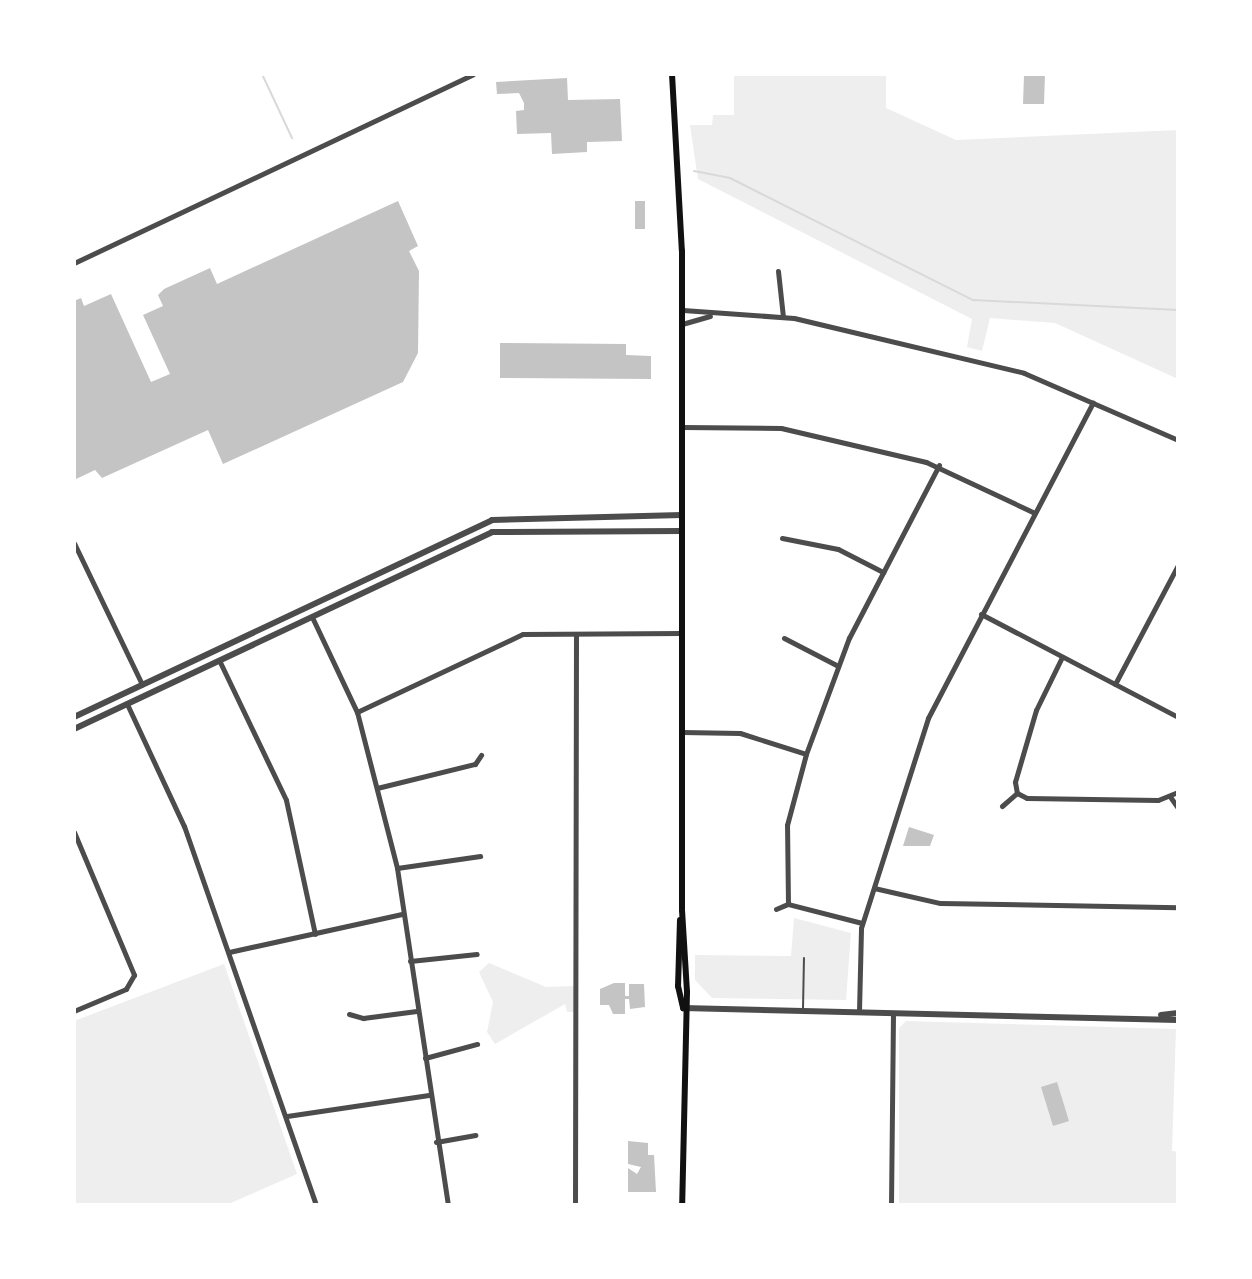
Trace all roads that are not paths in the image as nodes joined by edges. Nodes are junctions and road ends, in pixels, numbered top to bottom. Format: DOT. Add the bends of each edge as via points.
graph roads {
  1 [pos="473,74"];
  2 [pos="672,74"];
  3 [pos="74,263"];
  4 [pos="778,271"];
  5 [pos="683,310"];
  6 [pos="711,316"];
  7 [pos="783,317"];
  8 [pos="682,324"];
  9 [pos="1093,402"];
  10 [pos="682,427"];
  11 [pos="1178,440"];
  12 [pos="939,465"];
  13 [pos="1035,513"];
  14 [pos="682,515"];
  15 [pos="682,531"];
  16 [pos="462,533"];
  17 [pos="782,538"];
  18 [pos="74,543"];
  19 [pos="467,543"];
  20 [pos="1178,565"];
  21 [pos="883,572"];
  22 [pos="1170,580"];
  23 [pos="1178,584"];
  24 [pos="307,606"];
  25 [pos="981,614"];
  26 [pos="312,617"];
  27 [pos="682,633"];
  28 [pos="576,634"];
  29 [pos="784,638"];
  30 [pos="1062,657"];
  31 [pos="219,660"];
  32 [pos="838,666"];
  33 [pos="142,684"];
  34 [pos="1115,684"];
  35 [pos="126,692"];
  36 [pos="127,704"];
  37 [pos="357,712"];
  38 [pos="74,717"];
  39 [pos="1178,717"];
  40 [pos="74,729"];
  41 [pos="682,732"];
  42 [pos="806,754"];
  43 [pos="481,755"];
  44 [pos="377,788"];
  45 [pos="1178,792"];
  46 [pos="1017,793"];
  47 [pos="1171,798"];
  48 [pos="1002,806"];
  49 [pos="1178,808"];
  50 [pos="74,832"];
  51 [pos="480,856"];
  52 [pos="397,868"];
  53 [pos="874,888"];
  54 [pos="788,904"];
  55 [pos="1178,907"];
  56 [pos="776,909"];
  57 [pos="402,914"];
  58 [pos="862,923"];
  59 [pos="315,934"];
  60 [pos="229,952"];
  61 [pos="477,954"];
  62 [pos="804,958"];
  63 [pos="410,961"];
  64 [pos="683,1008"];
  65 [pos="74,1011"];
  66 [pos="417,1011"];
  67 [pos="803,1011"];
  68 [pos="859,1011"];
  69 [pos="893,1012"];
  70 [pos="1178,1013"];
  71 [pos="349,1014"];
  72 [pos="1150,1016"];
  73 [pos="1178,1020"];
  74 [pos="477,1044"];
  75 [pos="425,1058"];
  76 [pos="430,1095"];
  77 [pos="287,1116"];
  78 [pos="475,1135"];
  79 [pos="436,1142"];
  80 [pos="316,1205"];
  81 [pos="448,1205"];
  82 [pos="575,1205"];
  83 [pos="682,1205"];
  84 [pos="891,1205"];
  1 -- 3 [label="street"];
  2 -- 5 [label="main road"];
  4 -- 7 [label="street"];
  5 -- 6 [label="street"];
  5 -- 8 [label="main road"];
  6 -- 7 [label="street"];
  6 -- 8 [label="street"];
  7 -- 9 [label="street" via="1024,373"];
  8 -- 10 [label="main road"];
  9 -- 11 [label="street"];
  9 -- 13 [label="street"];
  10 -- 12 [label="street" via="781,428"];
  10 -- 14 [label="main road"];
  12 -- 13 [label="street"];
  12 -- 21 [label="street"];
  13 -- 25 [label="street"];
  14 -- 15 [label="main road"];
  14 -- 16 [label="street" via="508,517"];
  15 -- 19 [label="street" via="505,529"];
  15 -- 27 [label="main road"];
  16 -- 19 [label="street"];
  16 -- 24 [label="street"];
  17 -- 21 [label="street" via="838,549"];
  18 -- 33 [label="street"];
  19 -- 26 [label="street"];
  20 -- 22 [label="street"];
  21 -- 32 [label="street"];
  22 -- 23 [label="street"];
  22 -- 34 [label="street"];
  24 -- 26 [label="street"];
  24 -- 33 [label="street"];
  25 -- 30 [label="street"];
  25 -- 53 [label="street" via="928,718"];
  26 -- 31 [label="street"];
  26 -- 37 [label="street"];
  27 -- 28 [label="street"];
  27 -- 41 [label="main road"];
  28 -- 37 [label="street" via="523,634"];
  28 -- 82 [label="street"];
  29 -- 32 [label="street"];
  30 -- 34 [label="street"];
  30 -- 46 [label="street" via="1036,710 1015,782"];
  31 -- 36 [label="street"];
  31 -- 59 [label="street" via="286,800"];
  32 -- 42 [label="street"];
  33 -- 35 [label="street"];
  34 -- 39 [label="street"];
  35 -- 36 [label="street"];
  35 -- 38 [label="street"];
  36 -- 38 [label="street" via="113,702"];
  36 -- 40 [label="street"];
  36 -- 60 [label="street" via="184,826"];
  37 -- 44 [label="street"];
  41 -- 42 [label="street" via="740,733"];
  41 -- 64 [label="main road" via="687,992"];
  42 -- 54 [label="street" via="786,831"];
  43 -- 44 [label="street" via="475,764"];
  44 -- 52 [label="street"];
  45 -- 47 [label="street"];
  46 -- 47 [label="street" via="1027,798"];
  46 -- 48 [label="street"];
  47 -- 49 [label="street"];
  50 -- 65 [label="street" via="134,975 126,989"];
  51 -- 52 [label="street"];
  52 -- 57 [label="street"];
  53 -- 55 [label="street" via="940,903"];
  53 -- 58 [label="street"];
  54 -- 56 [label="street"];
  54 -- 58 [label="street"];
  57 -- 59 [label="street"];
  57 -- 63 [label="street"];
  58 -- 68 [label="street"];
  59 -- 60 [label="street"];
  60 -- 77 [label="street"];
  61 -- 63 [label="street"];
  62 -- 67 [label="lane"];
  63 -- 66 [label="street"];
  64 -- 67 [label="street"];
  64 -- 83 [label="main road"];
  66 -- 71 [label="street" via="363,1018"];
  66 -- 75 [label="street"];
  67 -- 68 [label="street"];
  68 -- 69 [label="street"];
  69 -- 72 [label="street"];
  69 -- 84 [label="street"];
  70 -- 72 [label="street"];
  72 -- 73 [label="street"];
  74 -- 75 [label="street"];
  75 -- 76 [label="street"];
  76 -- 77 [label="street"];
  76 -- 79 [label="street"];
  77 -- 80 [label="street"];
  78 -- 79 [label="street"];
  79 -- 81 [label="street"];
}
